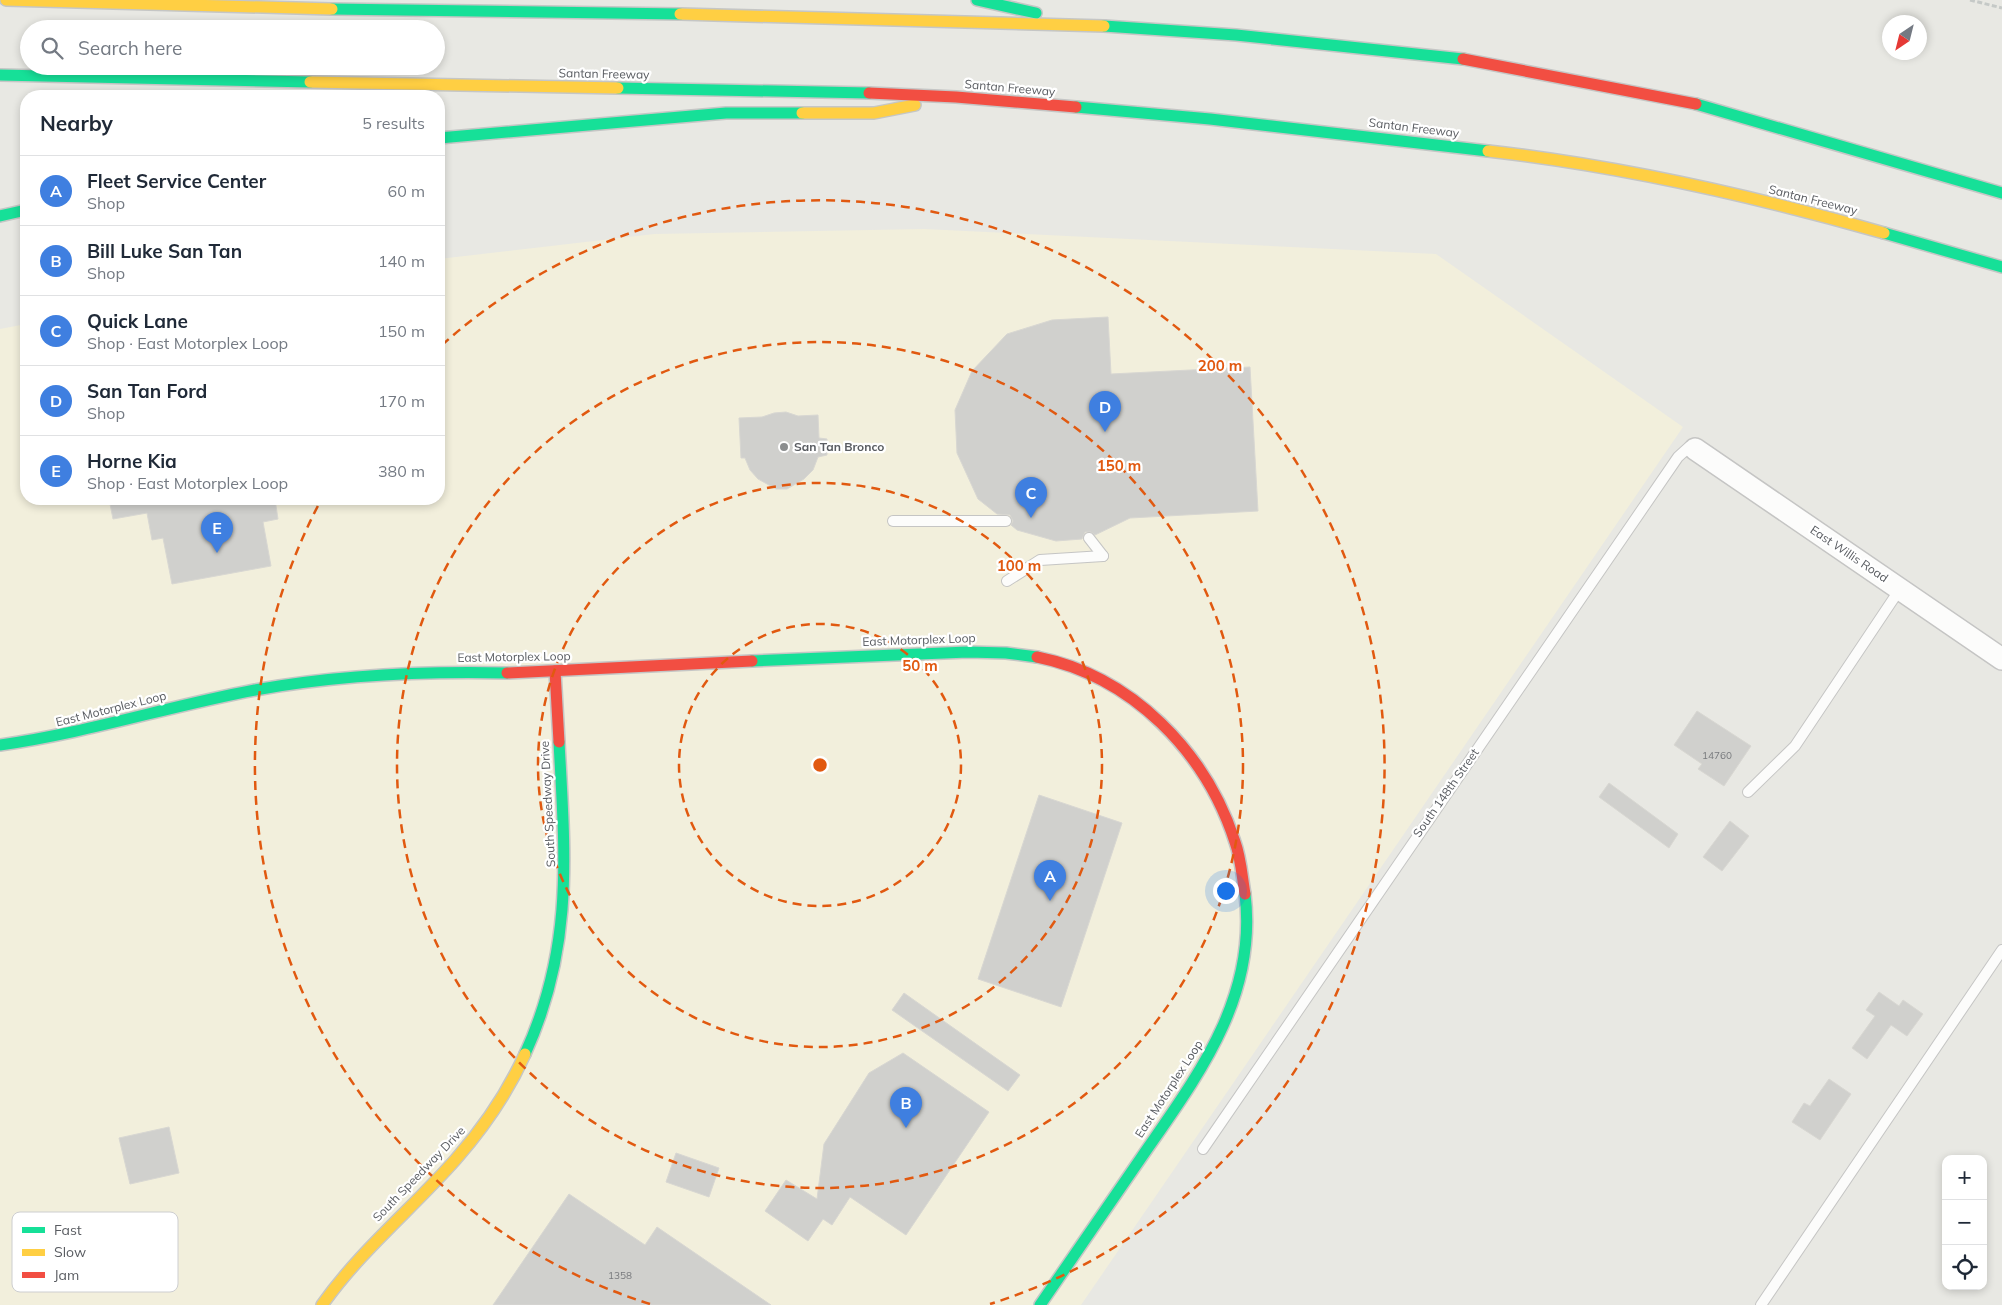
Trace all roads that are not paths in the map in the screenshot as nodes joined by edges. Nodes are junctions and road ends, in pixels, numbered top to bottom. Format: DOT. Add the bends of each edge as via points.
graph roads {
  1 [pos="6,0"];
  2 [pos="977,0"];
  3 [pos="1083,25"];
  4 [pos="0,75"];
  5 [pos="956,97"];
  6 [pos="445,137"];
  7 [pos="2002,193"];
  8 [pos="20,211"];
  9 [pos="0,216"];
  10 [pos="2002,267"];
  11 [pos="1695,449"];
  12 [pos="893,521"];
  13 [pos="1006,521"];
  14 [pos="1089,538"];
  15 [pos="1007,581"];
  16 [pos="1900,589"];
  17 [pos="2002,659"];
  18 [pos="555,672"];
  19 [pos="0,745"];
  20 [pos="1748,792"];
  21 [pos="2002,950"];
  22 [pos="1203,1149"];
  23 [pos="322,1305"];
  24 [pos="1040,1305"];
  25 [pos="1761,1305"];
  1 -- 3 [label="main road"];
  2 -- 3 [label="main road"];
  3 -- 7 [label="main road" via="1236,36 1469,60 1693,103"];
  4 -- 5 [label="main road, Santan Freeway" via="805,90"];
  5 -- 6 [label="main road" via="874,113 726,113"];
  5 -- 10 [label="main road, Santan Freeway" via="1375,137 1663,178 1828,217"];
  8 -- 9 [label="main road"];
  11 -- 16 [label="street, East Willis Road"];
  11 -- 22 [label="lane, South 148th Street" via="1689,447 1678,457"];
  12 -- 13 [label="lane"];
  14 -- 15 [label="lane" via="1103,556 1040,560"];
  16 -- 17 [label="street, East Willis Road"];
  16 -- 20 [label="lane" via="1795,746"];
  18 -- 19 [label="main road, East Motorplex Loop" via="427,672 291,684 167,709 43,740"];
  18 -- 23 [label="main road, South Speedway Drive" via="566,869 562,928 546,1001 525,1056 474,1139 356,1259"];
  18 -- 24 [label="main road, East Motorplex Loop" via="901,654 1017,653 1070,665 1132,698 1166,727 1208,776 1228,819 1244,874 1245,940 1232,1007 1205,1063"];
  21 -- 25 [label="lane"];
}
